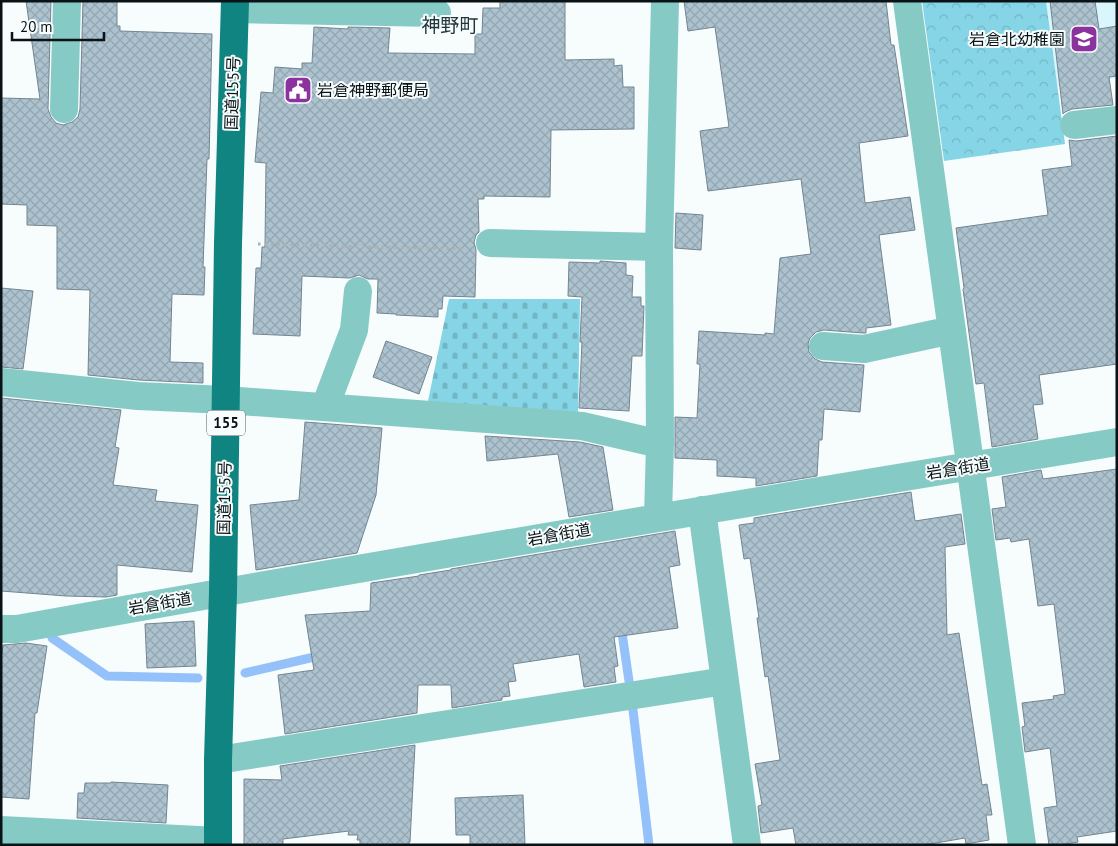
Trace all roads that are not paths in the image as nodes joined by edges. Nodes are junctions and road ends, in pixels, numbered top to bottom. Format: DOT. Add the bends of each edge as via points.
graph roads {
  1 [pos="67,1"];
  2 [pos="665,1"];
  3 [pos="907,1"];
  4 [pos="235,5"];
  5 [pos="437,13"];
  6 [pos="64,109"];
  7 [pos="1117,120"];
  8 [pos="1074,126"];
  9 [pos="490,243"];
  10 [pos="659,246"];
  11 [pos="358,291"];
  12 [pos="952,330"];
  13 [pos="823,346"];
  14 [pos="1,382"];
  15 [pos="226,400"];
  16 [pos="325,407"];
  17 [pos="1117,442"];
  18 [pos="660,444"];
  19 [pos="971,466"];
  20 [pos="702,510"];
  21 [pos="658,517"];
  22 [pos="223,592"];
  23 [pos="1,630"];
  24 [pos="725,681"];
  25 [pos="218,760"];
  26 [pos="1,830"];
  27 [pos="218,843"];
  28 [pos="747,845"];
  29 [pos="1022,845"];
  1 -- 6 [label="street"];
  2 -- 10 [label="street"];
  3 -- 12 [label="street"];
  4 -- 5 [label="street"];
  4 -- 15 [label="highway, 国道155号 / 155"];
  7 -- 8 [label="street"];
  9 -- 10 [label="street"];
  10 -- 18 [label="street"];
  11 -- 16 [label="street" via="354,330"];
  12 -- 13 [label="street" via="864,349"];
  12 -- 19 [label="street"];
  14 -- 15 [label="street" via="138,396"];
  15 -- 16 [label="street"];
  15 -- 22 [label="highway, 国道155号 / 155"];
  16 -- 18 [label="street" via="582,426"];
  17 -- 19 [label="street, 岩倉街道"];
  18 -- 21 [label="street"];
  19 -- 20 [label="street, 岩倉街道"];
  19 -- 29 [label="street"];
  20 -- 21 [label="street, 岩倉街道"];
  20 -- 24 [label="street"];
  21 -- 22 [label="street, 岩倉街道"];
  22 -- 23 [label="street, 岩倉街道"];
  22 -- 25 [label="highway, 国道155号 / 155"];
  24 -- 25 [label="street"];
  24 -- 28 [label="street"];
  25 -- 27 [label="highway, 国道155号 / 155"];
  26 -- 27 [label="street"];
}
